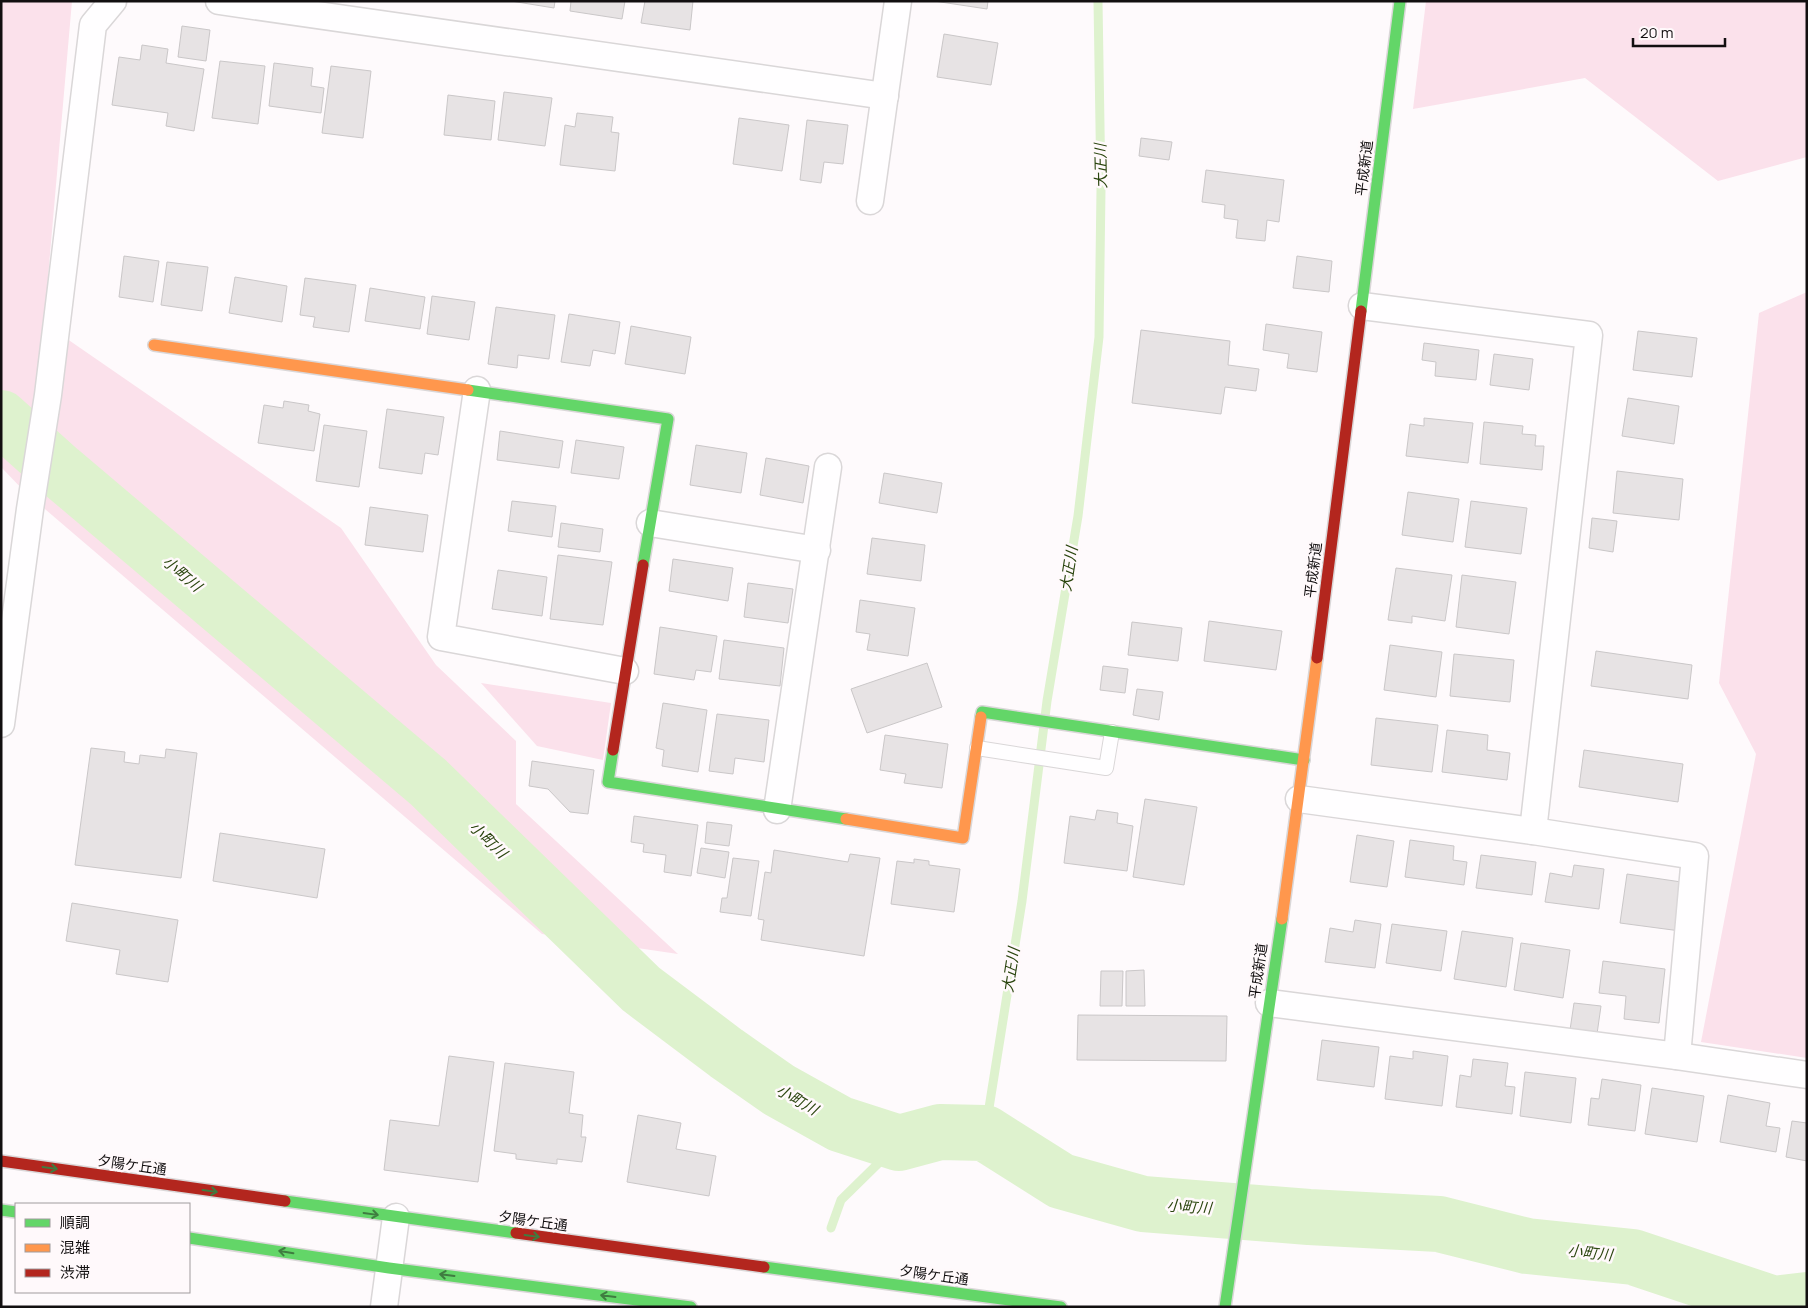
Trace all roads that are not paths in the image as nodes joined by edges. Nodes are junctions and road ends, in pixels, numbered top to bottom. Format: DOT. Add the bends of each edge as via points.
graph roads {
  1 [pos="113,1"];
  2 [pos="219,1"];
  3 [pos="898,1"];
  4 [pos="1400,1"];
  5 [pos="885,96"];
  6 [pos="870,201"];
  7 [pos="1362,306"];
  8 [pos="154,345"];
  9 [pos="477,390"];
  10 [pos="828,467"];
  11 [pos="650,523"];
  12 [pos="817,550"];
  13 [pos="11,578"];
  14 [pos="625,671"];
  15 [pos="1,724"];
  16 [pos="1112,732"];
  17 [pos="977,748"];
  18 [pos="1304,760"];
  19 [pos="1299,799"];
  20 [pos="778,810"];
  21 [pos="1533,831"];
  22 [pos="1269,1003"];
  23 [pos="1677,1056"];
  24 [pos="1807,1075"];
  25 [pos="1,1161"];
  26 [pos="1,1210"];
  27 [pos="15,1212"];
  28 [pos="396,1217"];
  29 [pos="190,1238"];
  30 [pos="389,1268"];
  31 [pos="384,1307"];
  32 [pos="691,1307"];
  33 [pos="1061,1307"];
  34 [pos="1225,1307"];
  1 -- 13 [label="street" via="93,26 48,395 30,509"];
  2 -- 5 [label="street"];
  3 -- 5 [label="street"];
  4 -- 7 [label="street, 平成新道"];
  5 -- 6 [label="street"];
  7 -- 18 [label="street, 平成新道"];
  7 -- 21 [label="street" via="1589,335"];
  8 -- 9 [label="street"];
  9 -- 11 [label="street" via="668,418"];
  9 -- 14 [label="street" via="441,637"];
  10 -- 12 [label="street"];
  11 -- 12 [label="street"];
  11 -- 14 [label="street"];
  12 -- 20 [label="street"];
  13 -- 15 [label="street"];
  14 -- 20 [label="street" via="608,782"];
  16 -- 17 [label="lane" via="1106,768"];
  16 -- 17 [label="street" via="982,712"];
  16 -- 18 [label="street"];
  17 -- 20 [label="street" via="963,838"];
  18 -- 19 [label="street, 平成新道"];
  19 -- 21 [label="street"];
  19 -- 22 [label="street, 平成新道"];
  21 -- 23 [label="street" via="1695,856"];
  22 -- 23 [label="street"];
  22 -- 34 [label="street, 平成新道"];
  23 -- 24 [label="street"];
  25 -- 28 [label="street, 夕陽ケ丘通, one-way"];
  26 -- 27 [label="street"];
  28 -- 30 [label="street"];
  28 -- 33 [label="street, 夕陽ケ丘通, one-way"];
  30 -- 29 [label="street, one-way"];
  30 -- 31 [label="street"];
  32 -- 30 [label="street, one-way"];
}
